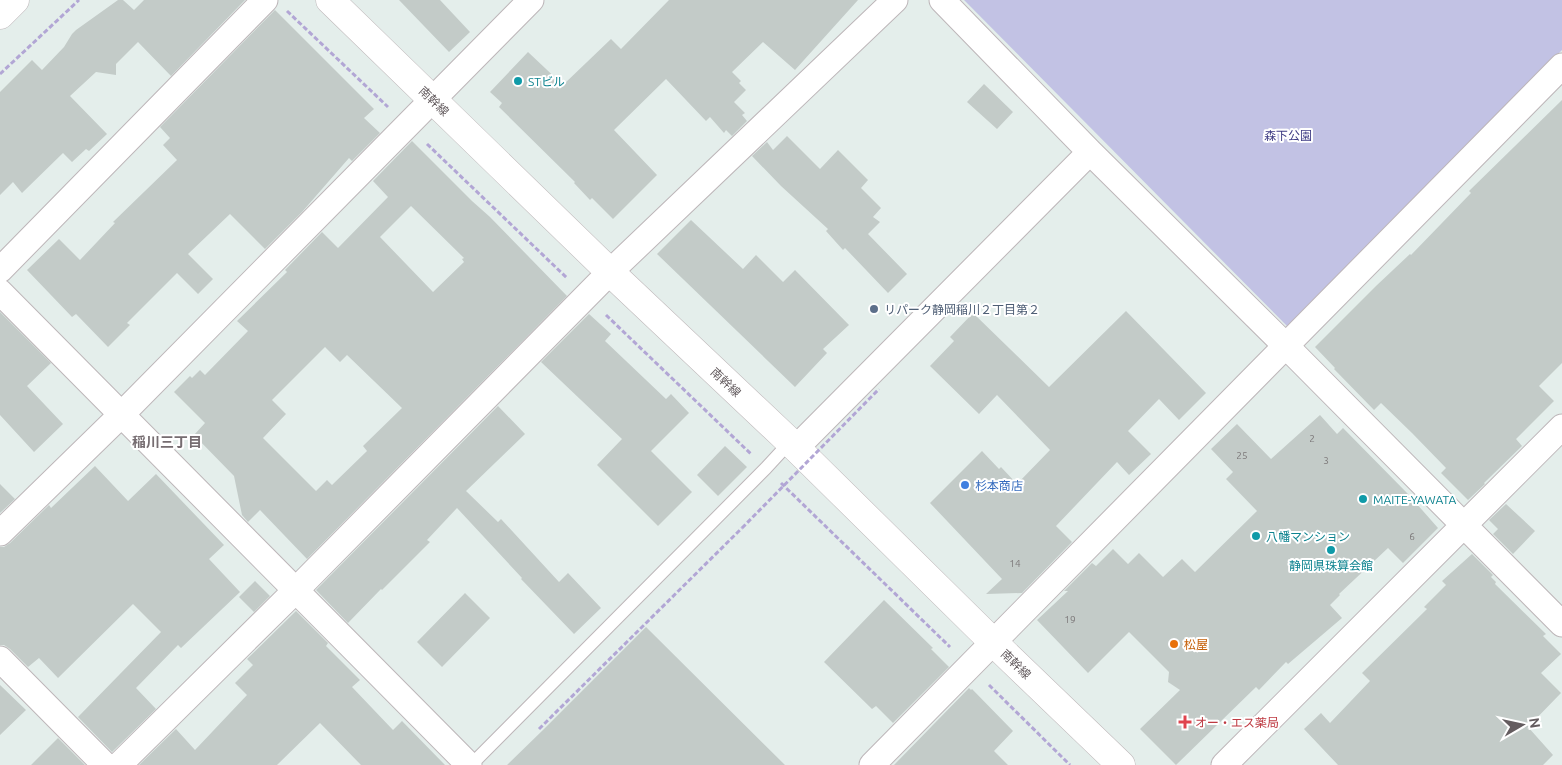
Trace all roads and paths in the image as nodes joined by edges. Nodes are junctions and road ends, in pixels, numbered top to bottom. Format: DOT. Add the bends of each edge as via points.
graph roads {
  1 [pos="14,0"];
  2 [pos="79,0"];
  3 [pos="330,0"];
  4 [pos="531,0"];
  5 [pos="895,0"];
  6 [pos="942,0"];
  7 [pos="274,3"];
  8 [pos="0,15"];
  9 [pos="1562,66"];
  10 [pos="0,74"];
  11 [pos="432,100"];
  12 [pos="406,125"];
  13 [pos="1090,152"];
  14 [pos="0,270"];
  15 [pos="610,272"];
  16 [pos="0,292"];
  17 [pos="587,297"];
  18 [pos="1286,346"];
  19 [pos="879,389"];
  20 [pos="121,414"];
  21 [pos="1562,427"];
  22 [pos="793,445"];
  23 [pos="766,468"];
  24 [pos="1463,525"];
  25 [pos="0,533"];
  26 [pos="296,590"];
  27 [pos="1562,624"];
  28 [pos="993,642"];
  29 [pos="0,659"];
  30 [pos="969,666"];
  31 [pos="538,730"];
  32 [pos="105,765"];
  33 [pos="119,765"];
  34 [pos="470,765"];
  35 [pos="872,765"];
  36 [pos="1070,765"];
  37 [pos="1121,765"];
  38 [pos="1224,765"];
  1 -- 8 [label="main road"];
  2 -- 10 [label="path"];
  3 -- 11 [label="main road, 南幹線"];
  4 -- 11 [label="street"];
  5 -- 15 [label="street"];
  6 -- 13 [label="street"];
  7 -- 12 [label="path"];
  7 -- 14 [label="street"];
  9 -- 18 [label="street"];
  11 -- 12 [label="street"];
  11 -- 15 [label="main road, 南幹線"];
  12 -- 17 [label="path"];
  12 -- 20 [label="street"];
  13 -- 18 [label="street"];
  13 -- 22 [label="street"];
  15 -- 17 [label="street"];
  15 -- 22 [label="main road, 南幹線"];
  16 -- 20 [label="street"];
  17 -- 23 [label="path"];
  17 -- 26 [label="street"];
  18 -- 24 [label="street"];
  18 -- 28 [label="street"];
  19 -- 31 [label="path, bridge"];
  20 -- 25 [label="street"];
  20 -- 26 [label="street"];
  21 -- 24 [label="street"];
  22 -- 23 [label="lane"];
  22 -- 28 [label="main road, 南幹線"];
  23 -- 30 [label="path"];
  23 -- 34 [label="lane"];
  24 -- 27 [label="street"];
  24 -- 38 [label="street"];
  26 -- 33 [label="street"];
  26 -- 34 [label="street"];
  28 -- 30 [label="street"];
  28 -- 37 [label="main road, 南幹線"];
  29 -- 32 [label="street"];
  30 -- 35 [label="street"];
  30 -- 36 [label="path"];
}
